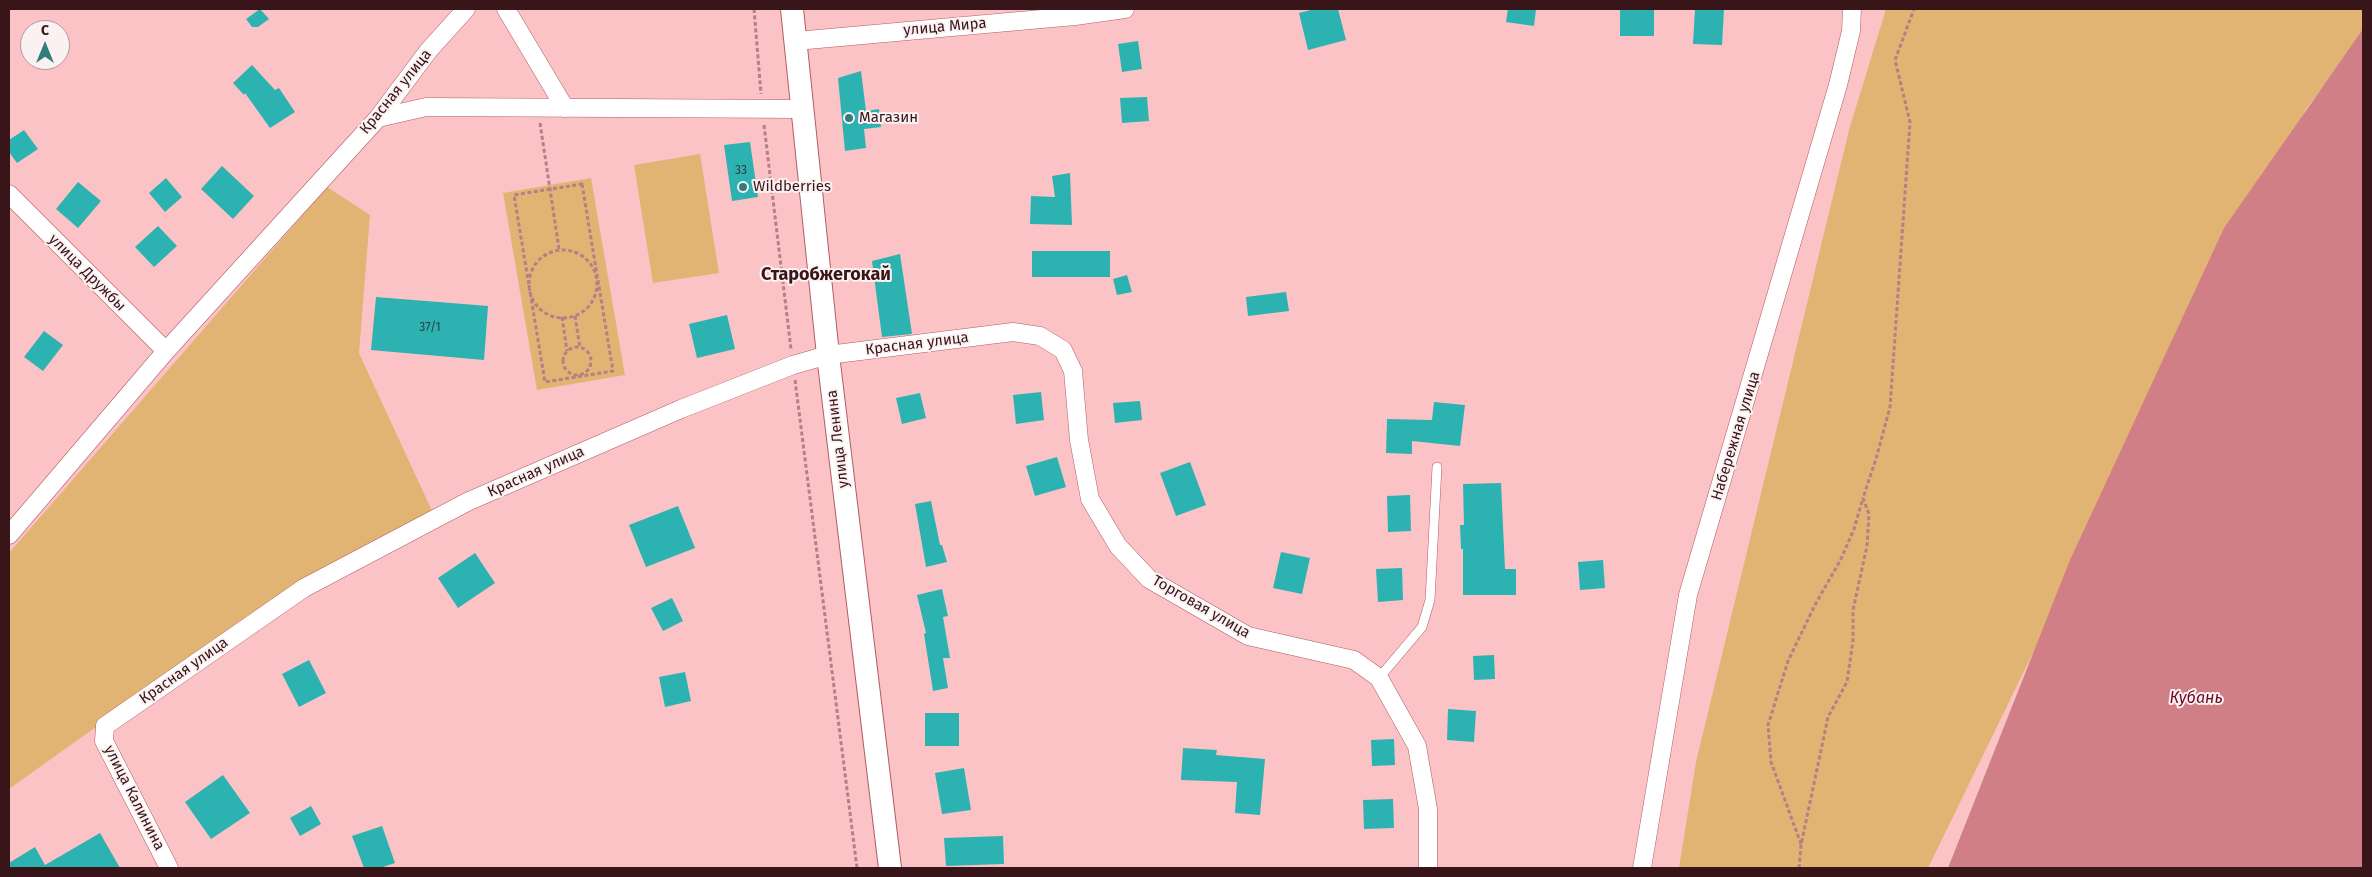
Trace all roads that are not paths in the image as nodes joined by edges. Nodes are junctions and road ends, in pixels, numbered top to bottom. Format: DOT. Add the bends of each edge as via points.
graph roads {
  1 [pos="466,9"];
  2 [pos="506,9"];
  3 [pos="792,9"];
  4 [pos="1125,9"];
  5 [pos="1852,9"];
  6 [pos="796,41"];
  7 [pos="565,108"];
  8 [pos="804,109"];
  9 [pos="378,118"];
  10 [pos="9,194"];
  11 [pos="1013,332"];
  12 [pos="166,351"];
  13 [pos="828,355"];
  14 [pos="1437,467"];
  15 [pos="9,535"];
  16 [pos="1379,678"];
  17 [pos="105,726"];
  18 [pos="169,868"];
  19 [pos="890,868"];
  20 [pos="1428,868"];
  21 [pos="1642,868"];
  1 -- 9 [label="street, Красная улица" via="429,50"];
  2 -- 7 [label="street"];
  3 -- 6 [label="street, улица Ленина"];
  4 -- 6 [label="street, улица Мира"];
  5 -- 21 [label="street, Набережная улица" via="1838,84 1688,595"];
  6 -- 8 [label="street, улица Ленина"];
  7 -- 8 [label="street"];
  7 -- 9 [label="street" via="426,107"];
  8 -- 13 [label="street, улица Ленина"];
  9 -- 12 [label="street, Красная улица"];
  10 -- 12 [label="street, улица Дружбы"];
  11 -- 13 [label="street, Красная улица"];
  11 -- 16 [label="street, Торговая улица" via="1040,336 1063,350 1073,371 1079,440 1090,499 1118,546 1149,579 1248,636 1354,660"];
  12 -- 15 [label="street, Красная улица"];
  13 -- 17 [label="street, Красная улица" via="793,365 681,409 467,502 304,588"];
  13 -- 19 [label="street, улица Ленина"];
  14 -- 16 [label="lane" via="1430,600 1422,627"];
  16 -- 20 [label="street, Торговая улица" via="1417,746 1428,809"];
  17 -- 18 [label="street, улица Калинина" via="104,741"];
}
